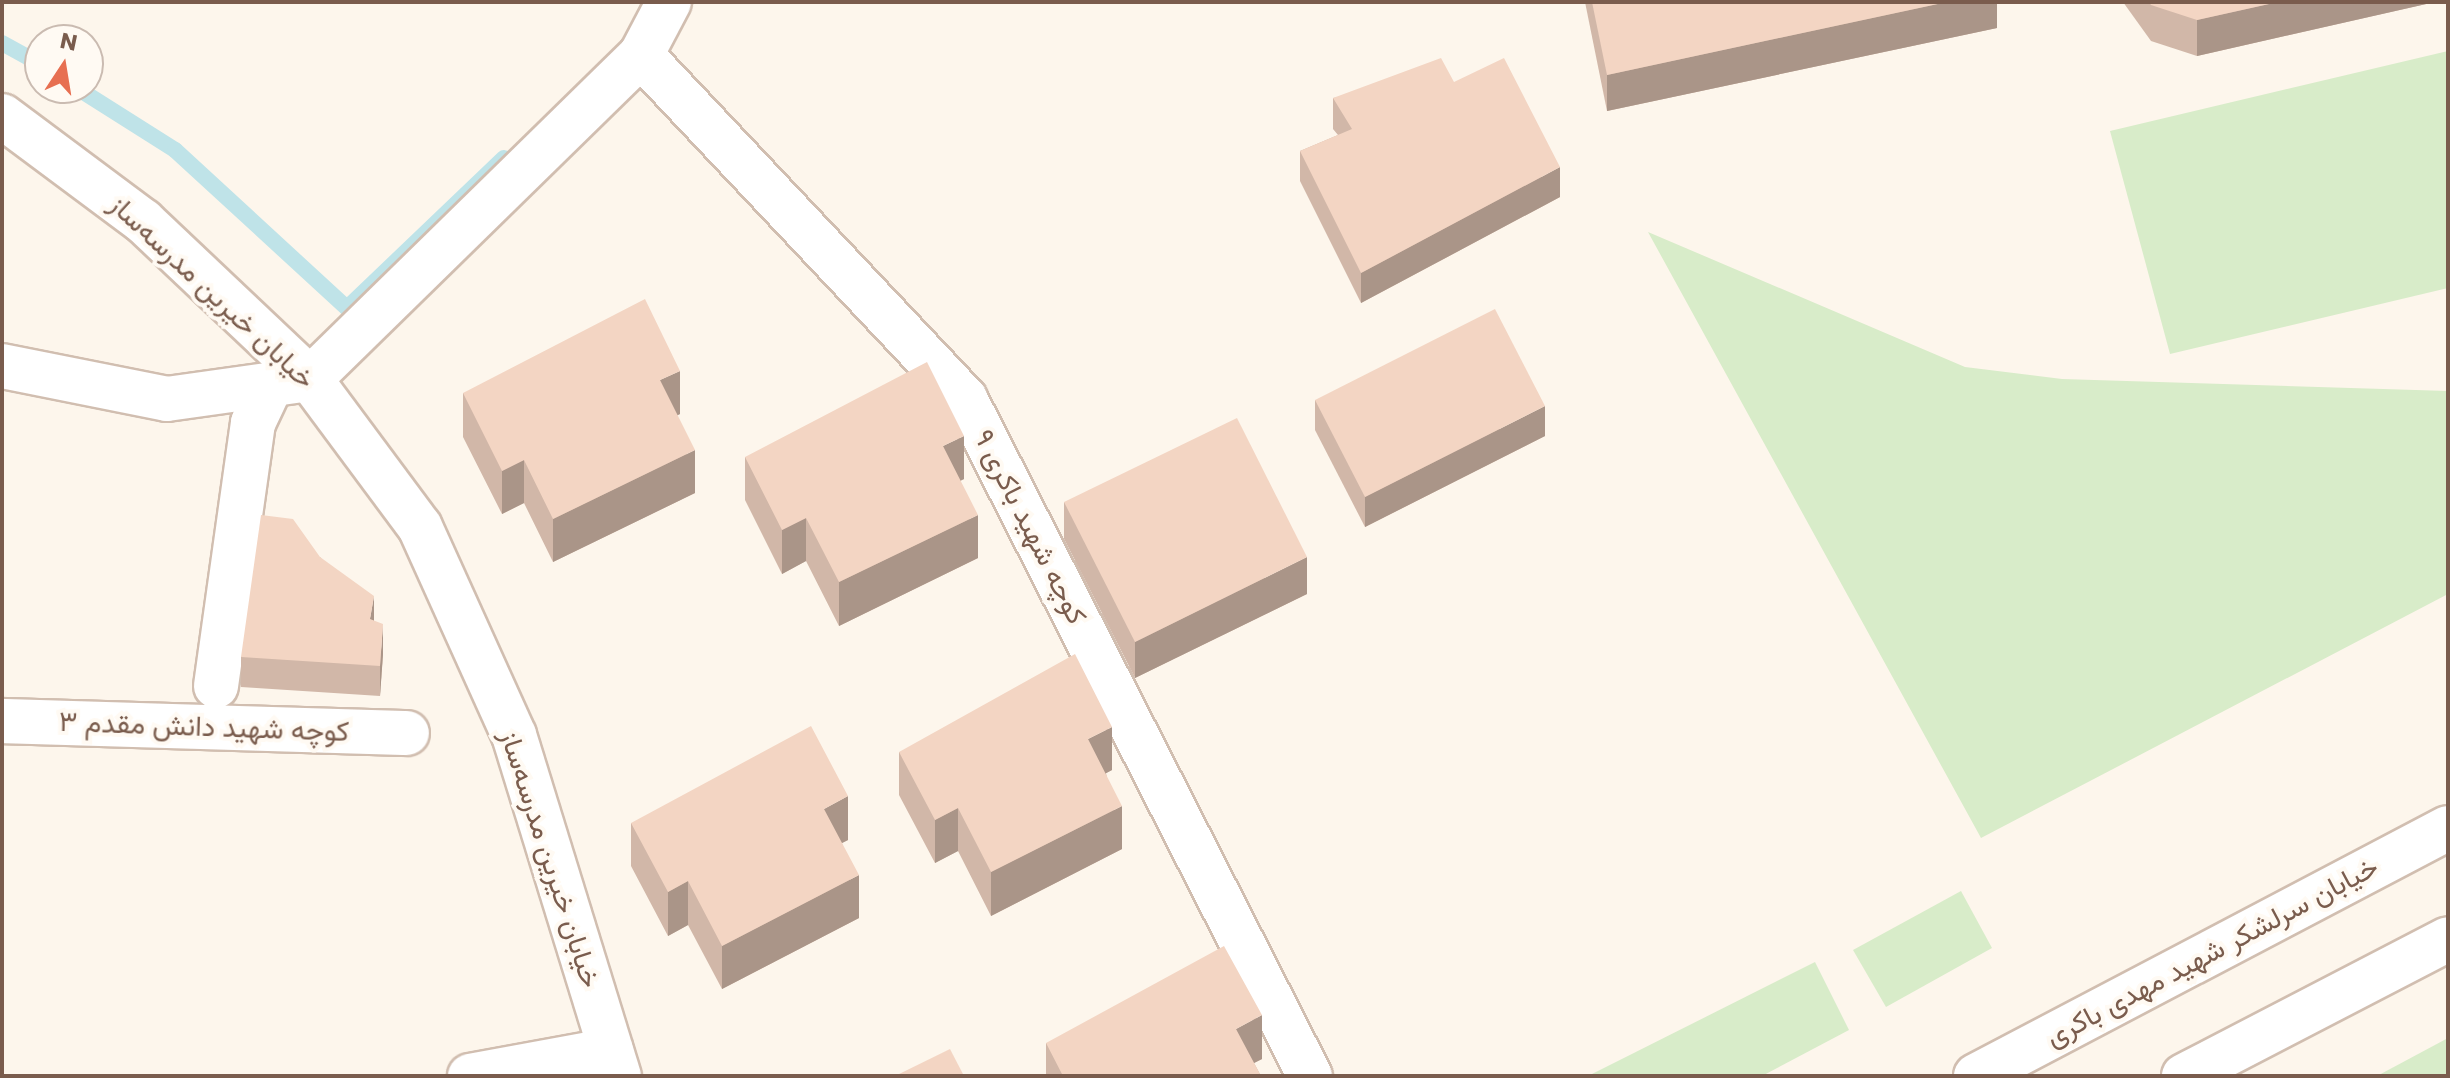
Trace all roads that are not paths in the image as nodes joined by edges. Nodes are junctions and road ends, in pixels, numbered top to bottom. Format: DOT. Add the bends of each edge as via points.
graph roads {
  1 [pos="669,2"];
  2 [pos="641,55"];
  3 [pos="2,116"];
  4 [pos="2,366"];
  5 [pos="291,382"];
  6 [pos="216,686"];
  7 [pos="2,721"];
  8 [pos="407,733"];
  9 [pos="2448,828"];
  10 [pos="2448,939"];
  11 [pos="615,1063"];
  12 [pos="470,1076"];
  13 [pos="1310,1076"];
  14 [pos="1976,1076"];
  15 [pos="2184,1076"];
  1 -- 2 [label="street"];
  2 -- 5 [label="street"];
  2 -- 13 [label="street, کوچه شهید باکری ۹" via="965,399"];
  3 -- 5 [label="street, خیابان خیرین مدرسه‌ساز" via="143,221"];
  4 -- 5 [label="street" via="167,399"];
  5 -- 6 [label="street" via="253,423"];
  5 -- 11 [label="street, خیابان خیرین مدرسه‌ساز" via="420,527 495,694"];
  7 -- 8 [label="street, کوچه شهید دانش مقدم ۳"];
  9 -- 14 [label="street, خیابان سرلشکر شهید مهدی باکری"];
  10 -- 15 [label="street"];
  11 -- 12 [label="street"];
}
